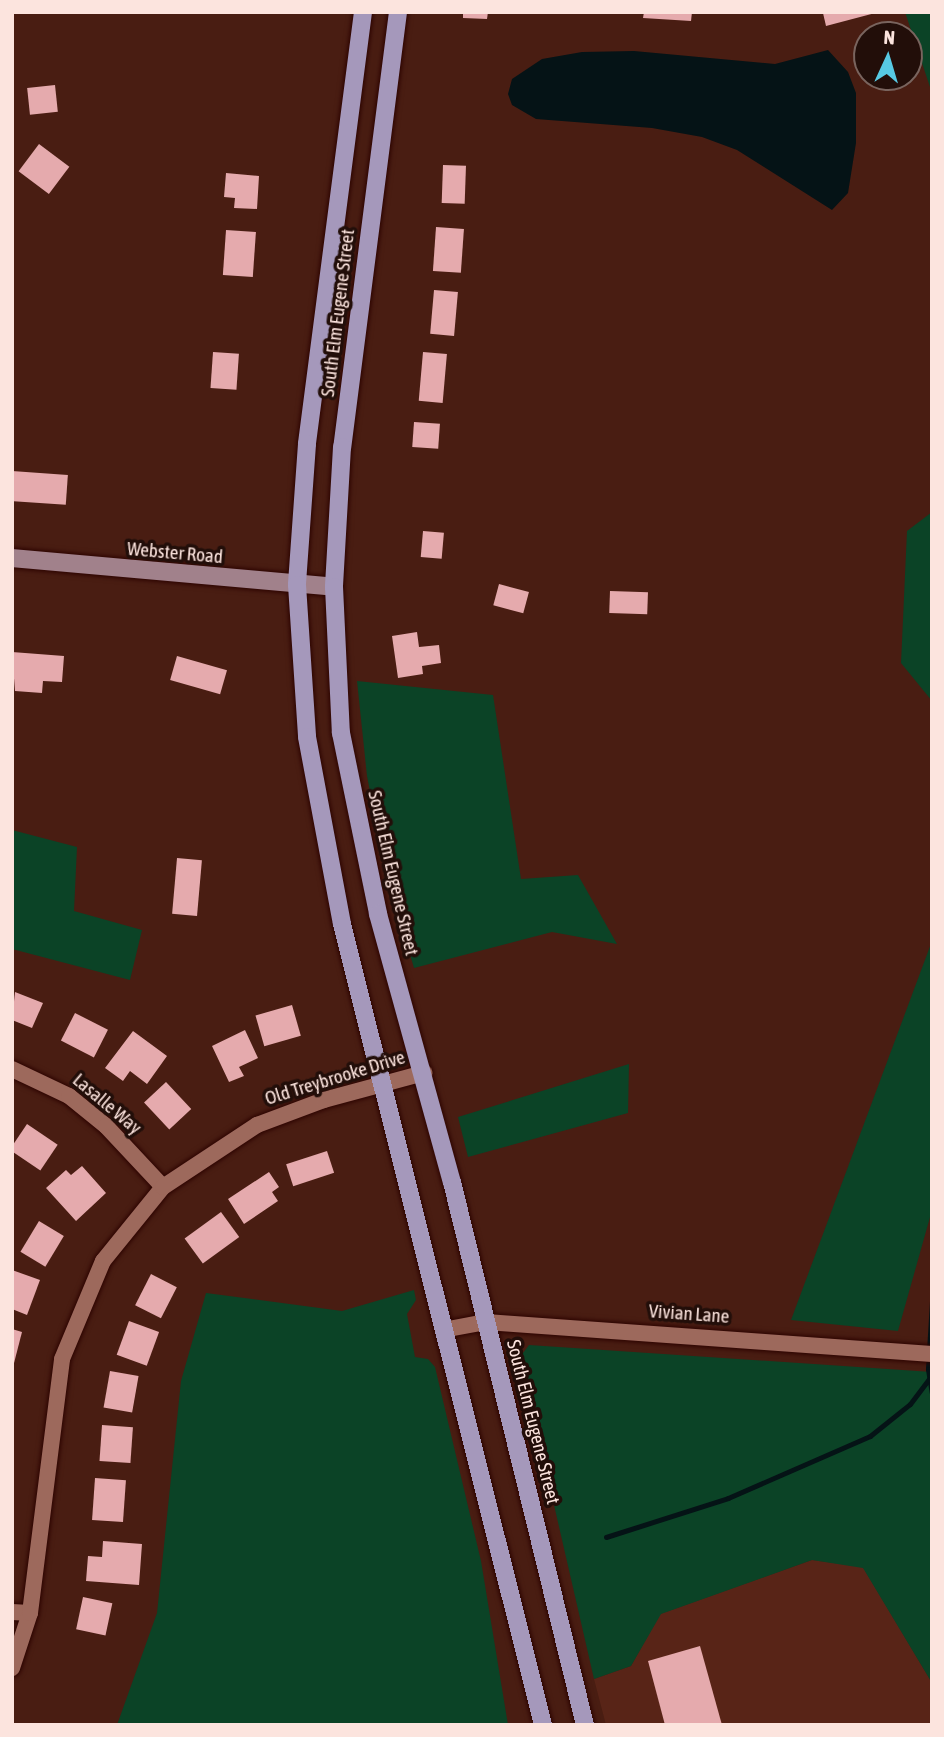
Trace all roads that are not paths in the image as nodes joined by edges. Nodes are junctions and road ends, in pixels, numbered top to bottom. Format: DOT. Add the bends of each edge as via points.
graph roads {
  1 [pos="363,12"];
  2 [pos="398,12"];
  3 [pos="12,558"];
  4 [pos="297,585"];
  5 [pos="334,587"];
  6 [pos="12,1069"];
  7 [pos="424,1073"];
  8 [pos="382,1084"];
  9 [pos="163,1187"];
  10 [pos="486,1322"];
  11 [pos="443,1330"];
  12 [pos="932,1354"];
  13 [pos="12,1612"];
  14 [pos="30,1613"];
  15 [pos="12,1668"];
  16 [pos="543,1725"];
  17 [pos="585,1725"];
  1 -- 4 [label="main road, South Elm Eugene Street" via="307,444"];
  2 -- 5 [label="main road, South Elm Eugene Street" via="342,447"];
  3 -- 4 [label="street, Webster Road"];
  4 -- 5 [label="street, Webster Road"];
  4 -- 8 [label="main road, South Elm Eugene Street" via="307,737 326,852"];
  5 -- 7 [label="main road, South Elm Eugene Street" via="341,733 351,791 378,914"];
  6 -- 9 [label="street, Lasalle Way" via="69,1096 106,1126"];
  7 -- 8 [label="street, Old Treybrooke Drive"];
  7 -- 10 [label="main road, South Elm Eugene Street"];
  8 -- 9 [label="street, Old Treybrooke Drive" via="257,1125"];
  8 -- 11 [label="main road, South Elm Eugene Street"];
  9 -- 14 [label="street, Old Treybrooke Drive" via="103,1261 62,1359"];
  10 -- 11 [label="street, Vivian Lane"];
  10 -- 12 [label="street, Vivian Lane"];
  10 -- 17 [label="main road, South Elm Eugene Street"];
  11 -- 16 [label="main road, South Elm Eugene Street"];
  13 -- 14 [label="street"];
  14 -- 15 [label="street, Old Treybrooke Drive"];
}
